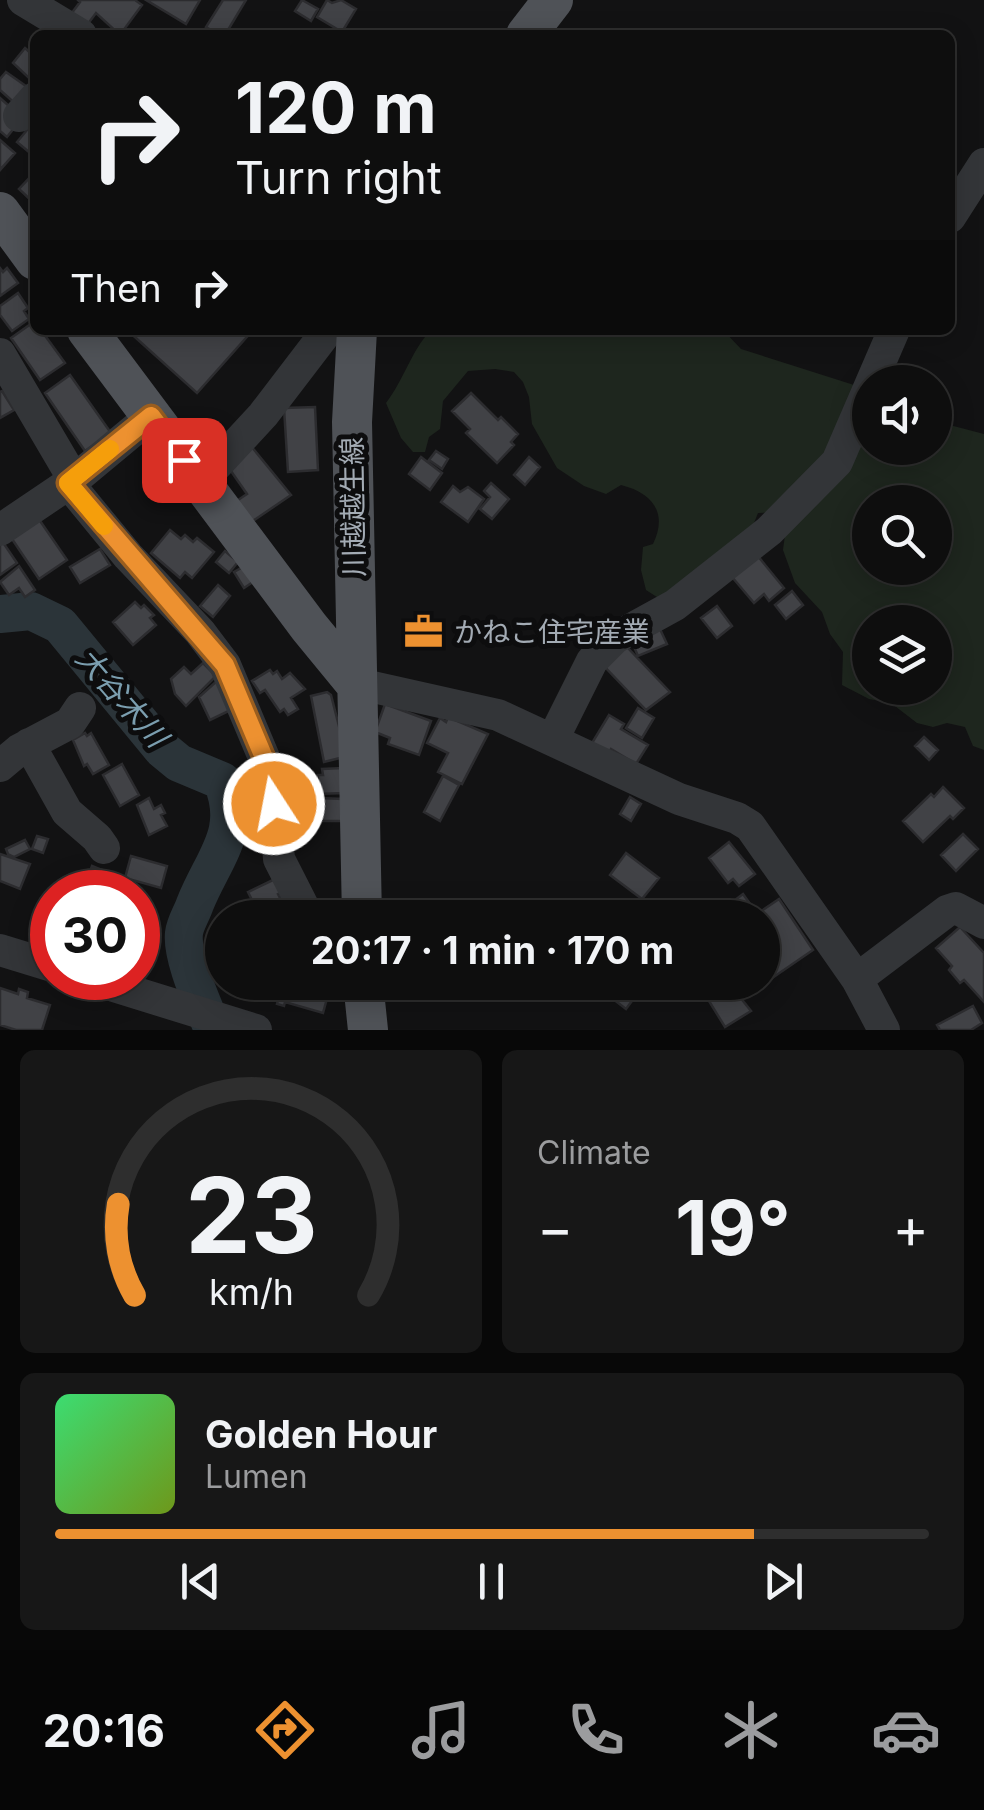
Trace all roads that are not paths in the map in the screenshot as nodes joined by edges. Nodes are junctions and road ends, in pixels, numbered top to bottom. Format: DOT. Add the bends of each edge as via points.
graph roads {
  1 [pos="23,0"];
  2 [pos="552,0"];
  3 [pos="73,30"];
  4 [pos="530,30"];
  5 [pos="984,164"];
  6 [pos="955,209"];
  7 [pos="0,212"];
  8 [pos="30,253"];
  9 [pos="91,335"];
  10 [pos="324,335"];
  11 [pos="356,335"];
  12 [pos="892,335"];
  13 [pos="3,368"];
  14 [pos="151,416"];
  15 [pos="71,481"];
  16 [pos="200,482"];
  17 [pos="0,530"];
  18 [pos="355,683"];
  19 [pos="80,708"];
  20 [pos="554,739"];
  21 [pos="28,744"];
  22 [pos="0,766"];
  23 [pos="104,848"];
  24 [pos="300,900"];
  25 [pos="361,900"];
  26 [pos="984,923"];
  27 [pos="0,950"];
  28 [pos="30,959"];
  29 [pos="857,978"];
  30 [pos="160,1000"];
  31 [pos="361,1000"];
  32 [pos="256,1030"];
  33 [pos="368,1030"];
  34 [pos="884,1030"];
  1 -- 3 [label="street"];
  2 -- 4 [label="main road"];
  5 -- 6 [label="street"];
  7 -- 8 [label="main road"];
  9 -- 14 [label="main road"];
  10 -- 16 [label="street"];
  11 -- 18 [label="main road, 川越越生線"];
  12 -- 20 [label="street" via="836,462 769,530 675,604 615,638 592,661"];
  13 -- 15 [label="street"];
  14 -- 15 [label="street"];
  14 -- 16 [label="main road"];
  15 -- 17 [label="street"];
  15 -- 24 [label="street" via="225,665 273,779 278,859"];
  16 -- 18 [label="main road"];
  18 -- 20 [label="street" via="498,715"];
  18 -- 25 [label="main road, 川越越生線"];
  19 -- 21 [label="street" via="70,723"];
  20 -- 29 [label="street" via="750,826"];
  21 -- 22 [label="street"];
  21 -- 23 [label="street" via="67,812"];
  26 -- 29 [label="street" via="956,908 946,911"];
  27 -- 28 [label="street"];
  29 -- 34 [label="street"];
  30 -- 32 [label="street"];
  31 -- 33 [label="main road"];
}
